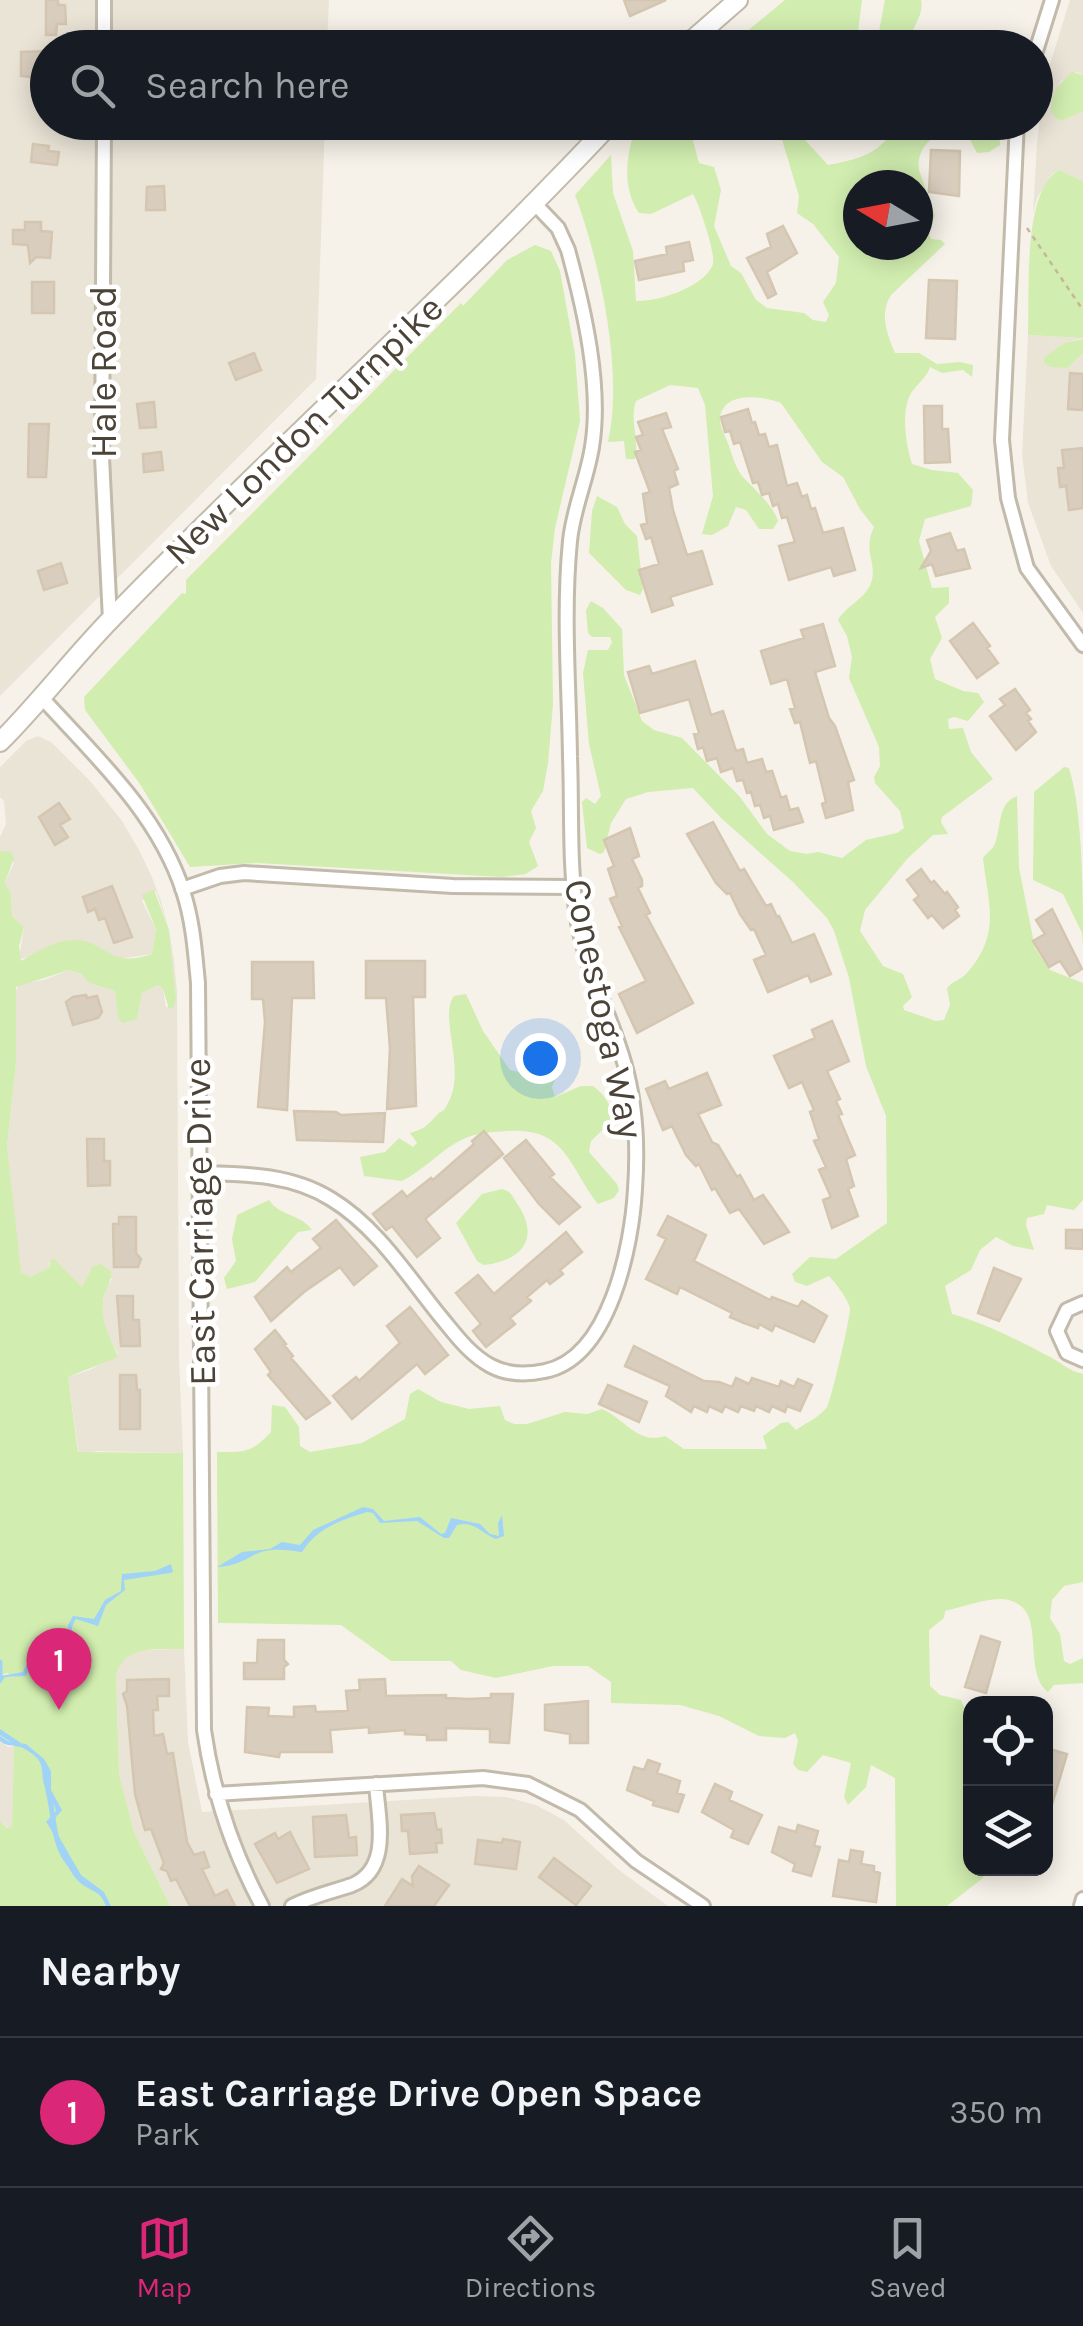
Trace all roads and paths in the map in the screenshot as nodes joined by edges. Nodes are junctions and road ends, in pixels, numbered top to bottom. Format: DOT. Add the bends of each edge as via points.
graph roads {
  1 [pos="104,0"];
  2 [pos="738,0"];
  3 [pos="1052,0"];
  4 [pos="104,30"];
  5 [pos="703,30"];
  6 [pos="1043,30"];
  7 [pos="104,140"];
  8 [pos="595,140"];
  9 [pos="1016,140"];
  10 [pos="535,204"];
  11 [pos="1013,212"];
  12 [pos="1083,310"];
  13 [pos="110,620"];
  14 [pos="1083,646"];
  15 [pos="43,699"];
  16 [pos="0,742"];
  17 [pos="574,887"];
  18 [pos="182,889"];
  19 [pos="200,1172"];
  20 [pos="1083,1303"];
  21 [pos="1083,1360"];
  22 [pos="376,1784"];
  23 [pos="216,1794"];
  24 [pos="262,1906"];
  25 [pos="292,1906"];
  26 [pos="703,1906"];
  1 -- 4 [label="street"];
  2 -- 5 [label="street"];
  3 -- 6 [label="street"];
  7 -- 13 [label="street, Hale Road" via="102,457"];
  8 -- 10 [label="street, New London Turnpike"];
  9 -- 11 [label="street"];
  10 -- 13 [label="street, New London Turnpike"];
  10 -- 17 [label="street, Conestoga Way" via="568,250 595,391 592,447 570,539"];
  11 -- 12 [label="path"];
  11 -- 14 [label="street" via="1002,440 1008,498 1026,568"];
  13 -- 15 [label="street, New London Turnpike"];
  15 -- 16 [label="street, New London Turnpike"];
  15 -- 18 [label="street, East Carriage Drive" via="141,809"];
  17 -- 18 [label="street" via="244,873"];
  17 -- 19 [label="street, Conestoga Way" via="587,960 624,1062 637,1148 623,1264 591,1341 572,1360 528,1374 494,1368 461,1342 349,1210 313,1189 272,1177"];
  18 -- 19 [label="street, East Carriage Drive" via="198,983"];
  19 -- 23 [label="street, East Carriage Drive" via="203,1694"];
  20 -- 21 [label="street" via="1067,1310 1057,1331 1067,1353"];
  22 -- 23 [label="street"];
  22 -- 25 [label="street" via="379,1849 370,1871"];
  22 -- 26 [label="street" via="483,1778 528,1784 590,1817 659,1879"];
  23 -- 24 [label="street, East Carriage Drive"];
}
